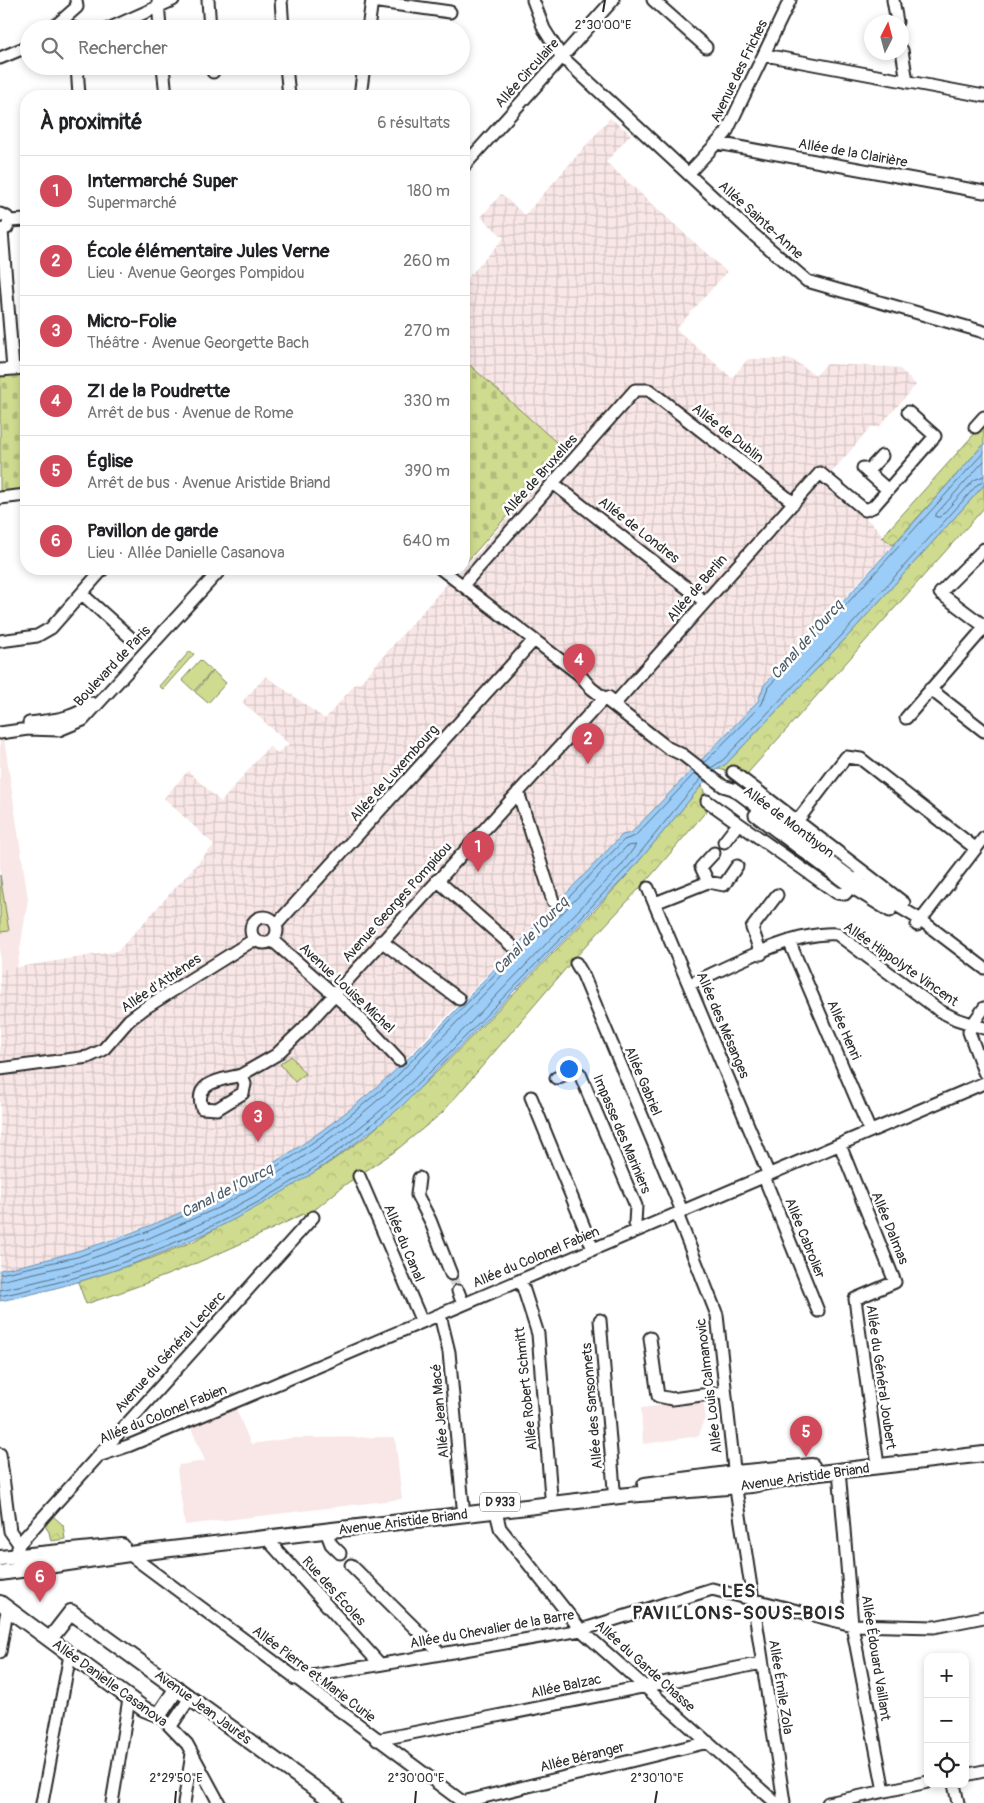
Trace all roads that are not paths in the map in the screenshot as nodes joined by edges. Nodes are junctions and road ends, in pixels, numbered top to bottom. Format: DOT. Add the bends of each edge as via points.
graph roads {
  1 [pos="76,0"];
  2 [pos="173,0"];
  3 [pos="208,0"];
  4 [pos="281,0"];
  5 [pos="372,0"];
  6 [pos="533,0"];
  7 [pos="613,0"];
  8 [pos="653,0"];
  9 [pos="790,0"];
  10 [pos="893,0"];
  11 [pos="158,3"];
  12 [pos="450,12"];
  13 [pos="896,15"];
  14 [pos="62,20"];
  15 [pos="125,20"];
  16 [pos="159,20"];
  17 [pos="209,20"];
  18 [pos="282,20"];
  19 [pos="369,20"];
  20 [pos="706,47"];
  21 [pos="20,51"];
  22 [pos="561,56"];
  23 [pos="765,56"];
  24 [pos="0,58"];
  25 [pos="904,60"];
  26 [pos="78,75"];
  27 [pos="165,75"];
  28 [pos="287,75"];
  29 [pos="363,75"];
  30 [pos="907,82"];
  31 [pos="79,90"];
  32 [pos="166,90"];
  33 [pos="288,90"];
  34 [pos="361,90"];
  35 [pos="984,96"];
  36 [pos="716,143"];
  37 [pos="470,159"];
  38 [pos="688,174"];
  39 [pos="984,192"];
  40 [pos="20,221"];
  41 [pos="3,224"];
  42 [pos="984,332"];
  43 [pos="20,368"];
  44 [pos="13,369"];
  45 [pos="0,370"];
  46 [pos="642,388"];
  47 [pos="908,412"];
  48 [pos="984,417"];
  49 [pos="975,427"];
  50 [pos="882,456"];
  51 [pos="553,483"];
  52 [pos="888,490"];
  53 [pos="20,496"];
  54 [pos="0,498"];
  55 [pos="794,503"];
  56 [pos="984,549"];
  57 [pos="99,575"];
  58 [pos="207,575"];
  59 [pos="216,575"];
  60 [pos="449,575"];
  61 [pos="463,585"];
  62 [pos="82,594"];
  63 [pos="705,602"];
  64 [pos="984,627"];
  65 [pos="132,640"];
  66 [pos="534,640"];
  67 [pos="0,641"];
  68 [pos="580,675"];
  69 [pos="591,688"];
  70 [pos="930,689"];
  71 [pos="604,698"];
  72 [pos="618,700"];
  73 [pos="906,718"];
  74 [pos="0,727"];
  75 [pos="984,731"];
  76 [pos="0,733"];
  77 [pos="685,757"];
  78 [pos="734,772"];
  79 [pos="518,792"];
  80 [pos="707,802"];
  81 [pos="798,820"];
  82 [pos="738,824"];
  83 [pos="984,838"];
  84 [pos="724,842"];
  85 [pos="976,848"];
  86 [pos="714,853"];
  87 [pos="737,866"];
  88 [pos="864,872"];
  89 [pos="437,880"];
  90 [pos="708,882"];
  91 [pos="853,884"];
  92 [pos="648,888"];
  93 [pos="777,895"];
  94 [pos="553,901"];
  95 [pos="655,903"];
  96 [pos="918,923"];
  97 [pos="276,925"];
  98 [pos="254,939"];
  99 [pos="272,940"];
  100 [pos="381,941"];
  101 [pos="789,941"];
  102 [pos="511,946"];
  103 [pos="761,954"];
  104 [pos="576,963"];
  105 [pos="984,968"];
  106 [pos="690,984"];
  107 [pos="334,994"];
  108 [pos="459,999"];
  109 [pos="984,1008"];
  110 [pos="972,1025"];
  111 [pos="984,1028"];
  112 [pos="399,1060"];
  113 [pos="0,1069"];
  114 [pos="984,1072"];
  115 [pos="241,1074"];
  116 [pos="556,1078"];
  117 [pos="984,1083"];
  118 [pos="531,1097"];
  119 [pos="870,1131"];
  120 [pos="840,1145"];
  121 [pos="359,1176"];
  122 [pos="767,1176"];
  123 [pos="419,1178"];
  124 [pos="679,1212"];
  125 [pos="313,1217"];
  126 [pos="638,1230"];
  127 [pos="593,1249"];
  128 [pos="451,1274"];
  129 [pos="521,1281"];
  130 [pos="458,1290"];
  131 [pos="855,1299"];
  132 [pos="463,1304"];
  133 [pos="818,1311"];
  134 [pos="440,1315"];
  135 [pos="600,1320"];
  136 [pos="422,1322"];
  137 [pos="650,1338"];
  138 [pos="724,1392"];
  139 [pos="984,1446"];
  140 [pos="0,1454"];
  141 [pos="984,1454"];
  142 [pos="98,1456"];
  143 [pos="877,1458"];
  144 [pos="839,1470"];
  145 [pos="734,1473"];
  146 [pos="736,1487"];
  147 [pos="614,1489"];
  148 [pos="551,1496"];
  149 [pos="463,1506"];
  150 [pos="496,1512"];
  151 [pos="326,1531"];
  152 [pos="266,1538"];
  153 [pos="18,1550"];
  154 [pos="148,1552"];
  155 [pos="340,1553"];
  156 [pos="129,1554"];
  157 [pos="0,1558"];
  158 [pos="351,1565"];
  159 [pos="147,1568"];
  160 [pos="5,1573"];
  161 [pos="752,1598"];
  162 [pos="2,1601"];
  163 [pos="984,1617"];
  164 [pos="62,1624"];
  165 [pos="852,1625"];
  166 [pos="581,1630"];
  167 [pos="50,1639"];
  168 [pos="0,1652"];
  169 [pos="440,1653"];
  170 [pos="70,1655"];
  171 [pos="379,1663"];
  172 [pos="762,1663"];
  173 [pos="295,1679"];
  174 [pos="642,1686"];
  175 [pos="177,1688"];
  176 [pos="190,1698"];
  177 [pos="132,1700"];
  178 [pos="159,1715"];
  179 [pos="171,1726"];
  180 [pos="377,1740"];
  181 [pos="708,1742"];
  182 [pos="192,1754"];
  183 [pos="984,1772"];
  184 [pos="969,1774"];
  185 [pos="924,1783"];
  186 [pos="955,1788"];
  187 [pos="884,1791"];
  188 [pos="873,1799"];
  189 [pos="464,1802"];
  190 [pos="42,1803"];
  191 [pos="112,1803"];
  192 [pos="184,1803"];
  193 [pos="219,1803"];
  194 [pos="335,1803"];
  195 [pos="783,1803"];
  196 [pos="828,1803"];
  197 [pos="958,1803"];
  1 -- 14 [label="street" via="77,7"];
  2 -- 11 [label="street"];
  3 -- 17 [label="street"];
  4 -- 18 [label="street"];
  5 -- 12 [label="street"];
  5 -- 19 [label="street"];
  6 -- 22 [label="street, Allée Sainte-Anne" via="544,30"];
  7 -- 22 [label="street, Allée Circulaire"];
  8 -- 20 [label="street"];
  9 -- 23 [label="street, Avenue des Friches"];
  10 -- 13 [label="street"];
  11 -- 15 [label="street"];
  11 -- 16 [label="street"];
  21 -- 24 [label="street"];
  22 -- 37 [label="street, Allée Circulaire"];
  22 -- 38 [label="street, Allée Sainte-Anne"];
  23 -- 30 [label="street"];
  23 -- 36 [label="street, Avenue des Friches" via="726,133"];
  25 -- 30 [label="street"];
  26 -- 31 [label="street"];
  27 -- 32 [label="street"];
  28 -- 33 [label="street"];
  29 -- 34 [label="street"];
  30 -- 35 [label="street"];
  36 -- 38 [label="street, Avenue des Friches"];
  36 -- 39 [label="street, Allée de la Clairière"];
  38 -- 42 [label="street, Allée Sainte-Anne" via="807,281"];
  40 -- 41 [label="street"];
  41 -- 44 [label="street"];
  43 -- 44 [label="street"];
  44 -- 45 [label="street"];
  46 -- 51 [label="street, Allée de Bruxelles" via="635,390"];
  46 -- 55 [label="street, Allée de Dublin" via="649,390"];
  47 -- 52 [label="street" via="935,436"];
  48 -- 49 [label="street"];
  50 -- 52 [label="street" via="865,470"];
  51 -- 61 [label="street, Allée de Bruxelles"];
  51 -- 63 [label="street, Allée de Londres"];
  52 -- 55 [label="street, Allée de Berlin" via="873,507 865,510 820,473"];
  53 -- 54 [label="street"];
  55 -- 63 [label="street, Allée de Berlin"];
  56 -- 64 [label="street" via="940,593"];
  57 -- 62 [label="street"];
  58 -- 74 [label="street, Boulevard de Paris" via="86,708 68,717"];
  59 -- 76 [label="street, Boulevard de Paris" via="83,720 59,730 28,729"];
  60 -- 61 [label="street"];
  61 -- 66 [label="street"];
  62 -- 65 [label="street"];
  62 -- 67 [label="street" via="50,628 37,636"];
  63 -- 72 [label="street, Allée de Berlin"];
  64 -- 70 [label="street"];
  66 -- 68 [label="street"];
  66 -- 97 [label="street, Allée de Luxembourg"];
  68 -- 69 [label="street"];
  68 -- 72 [label="street"];
  69 -- 71 [label="street"];
  69 -- 72 [label="street" via="598,689 614,702"];
  70 -- 73 [label="street"];
  70 -- 75 [label="street"];
  71 -- 77 [label="street" via="668,748"];
  71 -- 79 [label="street, Avenue Georges Pompidou"];
  72 -- 77 [label="street" via="673,742"];
  77 -- 91 [label="street, Allée de Monthyon" via="723,786 733,789"];
  78 -- 81 [label="street, Allée de Monthyon"];
  79 -- 89 [label="street, Avenue Georges Pompidou"];
  79 -- 94 [label="street"];
  80 -- 82 [label="street, Allée de Monthyon"];
  81 -- 85 [label="street" via="846,757 862,759"];
  81 -- 88 [label="street, Allée de Monthyon"];
  82 -- 84 [label="street"];
  82 -- 91 [label="street, Allée de Monthyon" via="837,893 846,894"];
  83 -- 85 [label="street"];
  85 -- 96 [label="street"];
  86 -- 90 [label="street" via="701,867"];
  87 -- 90 [label="street" via="724,885"];
  88 -- 91 [label="street"];
  88 -- 96 [label="street, Allée de Monthyon" via="915,911"];
  89 -- 100 [label="street, Avenue Georges Pompidou"];
  89 -- 102 [label="street"];
  90 -- 95 [label="street"];
  91 -- 96 [label="street, Allée de Monthyon"];
  92 -- 95 [label="street, Allée des Mésanges"];
  93 -- 103 [label="street" via="752,928"];
  95 -- 106 [label="street, Allée des Mésanges"];
  96 -- 105 [label="street, Allée de Monthyon" via="948,940"];
  97 -- 98 [label="street" via="266,918 257,919 252,926"];
  97 -- 99 [label="street"];
  98 -- 99 [label="street" via="265,943"];
  98 -- 113 [label="street, Allée d'Athènes" via="145,1008 129,1020 103,1050 88,1057"];
  99 -- 107 [label="street, Avenue Louise Michel"];
  100 -- 107 [label="street, Avenue Georges Pompidou"];
  100 -- 108 [label="street"];
  101 -- 103 [label="street, Allée Hippolyte Vincent"];
  101 -- 110 [label="street, Allée Hippolyte Vincent" via="818,933 836,934 940,1011"];
  101 -- 119 [label="street, Allée Henri"];
  103 -- 106 [label="street, Allée Hippolyte Vincent"];
  104 -- 124 [label="street, Allée Gabriel"];
  106 -- 122 [label="street, Allée des Mésanges"];
  107 -- 112 [label="street, Avenue Louise Michel"];
  107 -- 115 [label="street, Avenue Georges Pompidou" via="276,1055"];
  109 -- 110 [label="street"];
  110 -- 111 [label="street, Allée Hippolyte Vincent"];
  110 -- 114 [label="street" via="969,1032"];
  116 -- 126 [label="street, Impasse des Mariniers" via="574,1071 580,1074 636,1206"];
  117 -- 119 [label="street, Allée du Colonel Fabien"];
  118 -- 127 [label="street"];
  119 -- 120 [label="street, Allée du Colonel Fabien"];
  120 -- 122 [label="street, Allée du Colonel Fabien"];
  120 -- 131 [label="street, Allée Dalmas" via="895,1282"];
  121 -- 136 [label="street, Allée du Canal"];
  122 -- 124 [label="street, Allée du Colonel Fabien"];
  122 -- 133 [label="street, Allée Cabrolier"];
  123 -- 128 [label="street" via="417,1195"];
  124 -- 126 [label="street, Allée du Colonel Fabien"];
  124 -- 138 [label="street, Allée Louis Calmanovic" via="717,1315"];
  125 -- 142 [label="street, Avenue du Général Leclerc"];
  126 -- 127 [label="street, Allée du Colonel Fabien"];
  127 -- 129 [label="street, Allée du Colonel Fabien"];
  129 -- 132 [label="street, Allée du Colonel Fabien"];
  129 -- 148 [label="street, Allée Robert Schmitt" via="538,1334"];
  130 -- 132 [label="street"];
  131 -- 143 [label="street, Allée du Général Joubert"];
  132 -- 134 [label="street, Allée du Colonel Fabien"];
  134 -- 136 [label="street, Allée du Colonel Fabien"];
  134 -- 149 [label="street, Allée Jean Macé" via="449,1352"];
  135 -- 147 [label="street, Allée des Sansonnets"];
  136 -- 142 [label="street, Allée du Colonel Fabien"];
  137 -- 138 [label="street" via="658,1396 672,1399"];
  138 -- 145 [label="street, Allée Louis Calmanovic"];
  139 -- 143 [label="main road, Avenue Aristide Briand / D 933"];
  140 -- 153 [label="street" via="10,1531"];
  141 -- 144 [label="main road, Avenue Aristide Briand / D 933"];
  142 -- 153 [label="street, Avenue du Général Leclerc"];
  143 -- 145 [label="main road, Avenue Aristide Briand / D 933"];
  144 -- 146 [label="main road, Avenue Aristide Briand / D 933"];
  144 -- 165 [label="street, Allée Édouard Vaillant"];
  145 -- 146 [label="street, Allée Louis Calmanovic"];
  145 -- 147 [label="main road, Avenue Aristide Briand / D 933"];
  146 -- 150 [label="main road, Avenue Aristide Briand / D 933" via="644,1494"];
  146 -- 161 [label="street, Allée Émile Zola"];
  147 -- 148 [label="main road, Avenue Aristide Briand / D 933"];
  148 -- 149 [label="main road, Avenue Aristide Briand / D 933"];
  149 -- 153 [label="main road, Avenue Aristide Briand / D 933" via="147,1543"];
  150 -- 151 [label="main road, Avenue Aristide Briand / D 933"];
  150 -- 166 [label="street, Allée du Garde Chasse" via="500,1528"];
  151 -- 152 [label="main road, Avenue Aristide Briand / D 933"];
  151 -- 155 [label="street" via="331,1544"];
  152 -- 154 [label="main road, Avenue Aristide Briand / D 933"];
  152 -- 171 [label="street, Rue des Écoles"];
  153 -- 157 [label="main road, Avenue Aristide Briand / D 933"];
  153 -- 160 [label="main road"];
  154 -- 156 [label="main road, Avenue Aristide Briand / D 933"];
  154 -- 159 [label="street"];
  156 -- 159 [label="street, Allée Pierre et Marie Curie"];
  156 -- 160 [label="main road, Avenue Aristide Briand / D 933"];
  158 -- 169 [label="street"];
  159 -- 173 [label="street, Allée Pierre et Marie Curie"];
  161 -- 165 [label="street, Allée du Chevalier de la Barre"];
  161 -- 166 [label="street, Allée du Chevalier de la Barre" via="712,1589"];
  161 -- 172 [label="street, Allée Émile Zola"];
  162 -- 164 [label="main road, Allée Danielle Casanova" via="42,1627"];
  162 -- 167 [label="main road, Allée Danielle Casanova"];
  162 -- 168 [label="street" via="6,1616"];
  163 -- 165 [label="street, Allée du Chevalier de la Barre" via="934,1627"];
  164 -- 167 [label="main road"];
  164 -- 175 [label="main road, Avenue Jean Jaurès" via="71,1612"];
  165 -- 187 [label="street, Allée Édouard Vaillant"];
  166 -- 169 [label="street, Allée du Chevalier de la Barre"];
  166 -- 174 [label="street, Allée du Garde Chasse"];
  167 -- 170 [label="main road, Allée Danielle Casanova"];
  169 -- 171 [label="street, Allée du Chevalier de la Barre"];
  170 -- 177 [label="main road, Allée Danielle Casanova"];
  170 -- 190 [label="street"];
  171 -- 173 [label="street, Allée du Chevalier de la Barre"];
  172 -- 174 [label="street, Allée Balzac"];
  172 -- 195 [label="street, Allée Émile Zola"];
  173 -- 180 [label="street, Allée Pierre et Marie Curie"];
  174 -- 180 [label="street, Allée Balzac"];
  174 -- 181 [label="street, Allée du Garde Chasse"];
  175 -- 176 [label="main road, Avenue Jean Jaurès"];
  175 -- 178 [label="main road"];
  176 -- 179 [label="street"];
  176 -- 194 [label="main road, Avenue Jean Jaurès"];
  177 -- 178 [label="main road, Allée Danielle Casanova"];
  177 -- 191 [label="street" via="128,1705"];
  178 -- 179 [label="street, Allée Danielle Casanova"];
  179 -- 182 [label="street, Allée Danielle Casanova"];
  180 -- 189 [label="street, Allée Pierre et Marie Curie"];
  181 -- 189 [label="street, Allée Béranger"];
  181 -- 195 [label="street, Allée du Garde Chasse"];
  182 -- 192 [label="street"];
  182 -- 193 [label="street, Allée Danielle Casanova"];
  183 -- 184 [label="street"];
  185 -- 187 [label="street"];
  186 -- 197 [label="street"];
  187 -- 188 [label="street"];
  188 -- 196 [label="street"];
}
